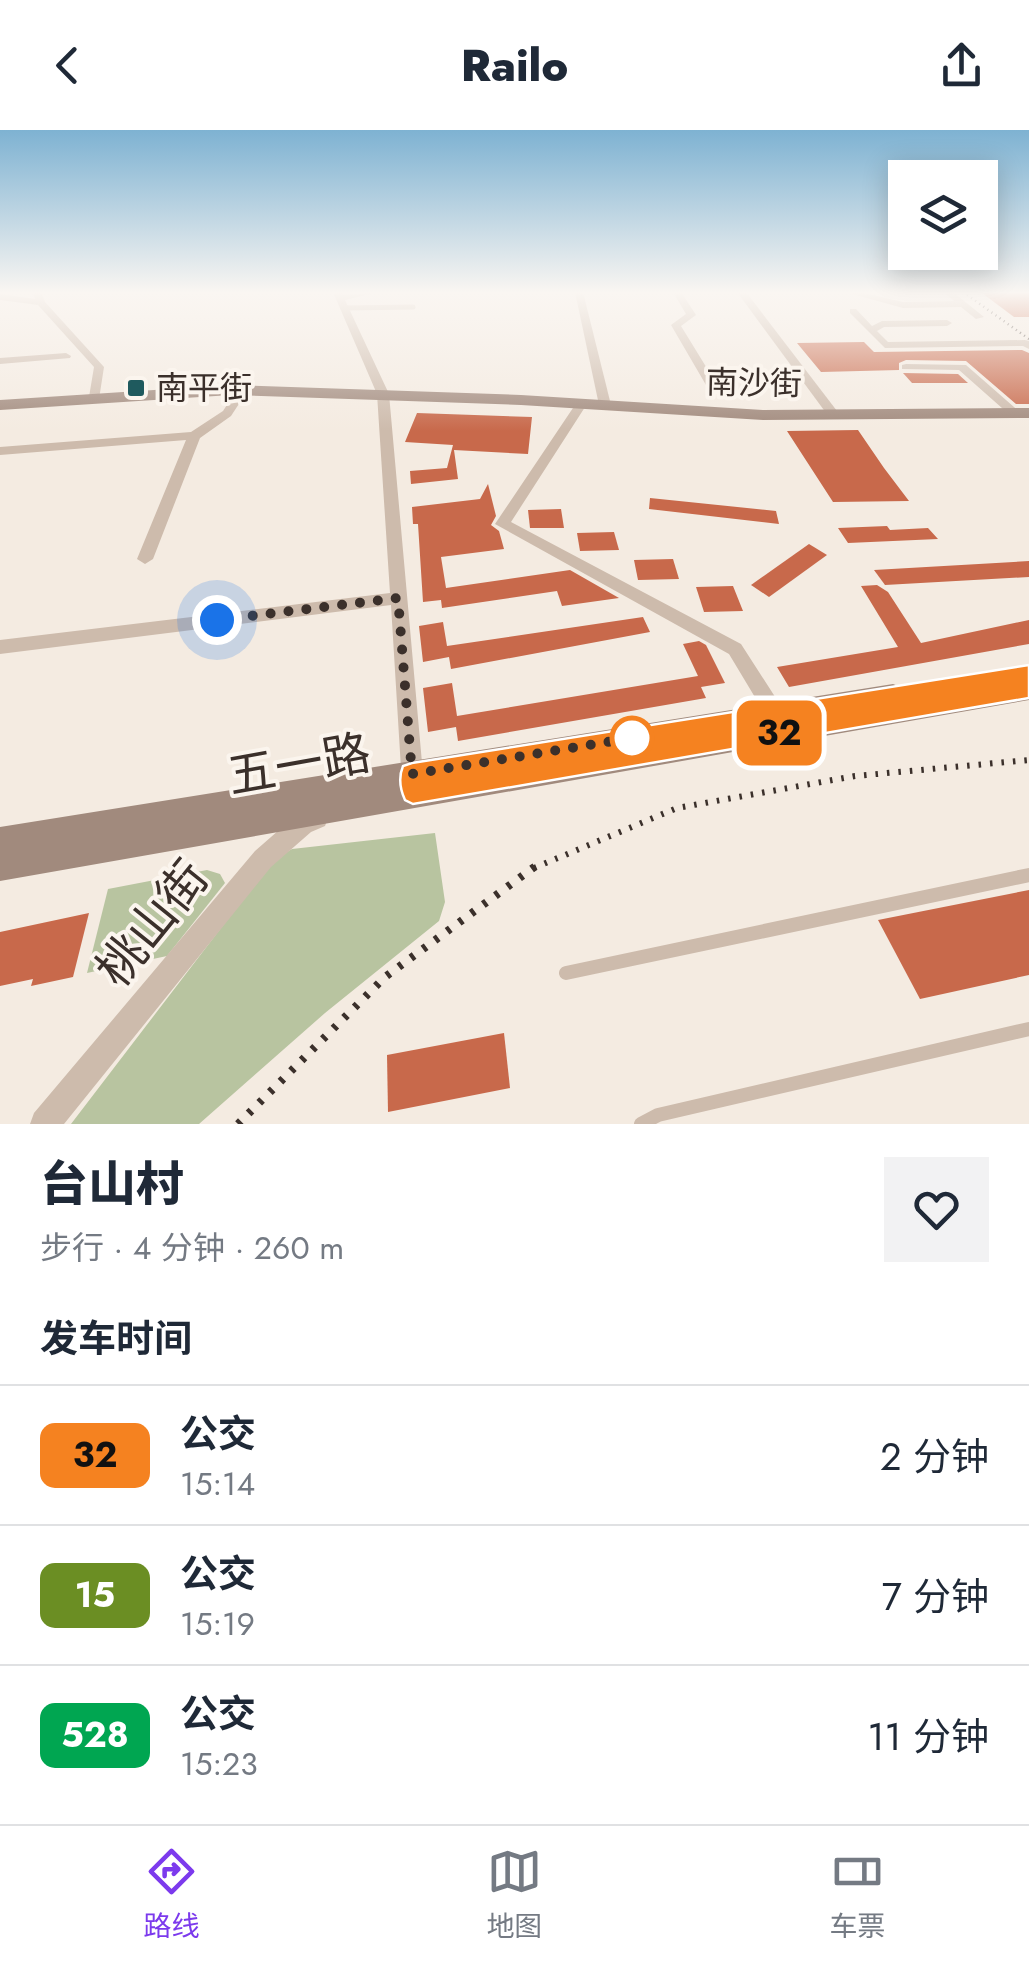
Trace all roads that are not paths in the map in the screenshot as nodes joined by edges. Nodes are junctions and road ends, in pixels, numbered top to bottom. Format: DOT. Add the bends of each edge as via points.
graph roads {
  1 [pos="74,338"];
  2 [pos="358,338"];
  3 [pos="590,338"];
  4 [pos="683,338"];
  5 [pos="775,338"];
  6 [pos="879,338"];
  7 [pos="941,346"];
  8 [pos="1029,346"];
  9 [pos="66,356"];
  10 [pos="0,361"];
  11 [pos="906,367"];
  12 [pos="962,367"];
  13 [pos="710,383"];
  14 [pos="242,390"];
  15 [pos="383,394"];
  16 [pos="95,397"];
  17 [pos="581,404"];
  18 [pos="0,405"];
  19 [pos="605,405"];
  20 [pos="1022,413"];
  21 [pos="833,414"];
  22 [pos="194,436"];
  23 [pos="0,451"];
  24 [pos="145,558"];
  25 [pos="398,598"];
  26 [pos="0,647"];
  27 [pos="1029,673"];
  28 [pos="1029,689"];
  29 [pos="782,723"];
  30 [pos="412,783"];
  31 [pos="349,803"];
  32 [pos="0,844"];
  33 [pos="0,864"];
  34 [pos="1029,874"];
  35 [pos="566,972"];
  36 [pos="1029,1029"];
  37 [pos="45,1124"];
  38 [pos="641,1124"];
  1 -- 16 [label="street" via="99,368"];
  2 -- 15 [label="street"];
  3 -- 19 [label="street"];
  4 -- 13 [label="street"];
  5 -- 21 [label="street"];
  6 -- 7 [label="street" via="885,345"];
  7 -- 8 [label="street"];
  7 -- 12 [label="street"];
  9 -- 10 [label="street"];
  11 -- 12 [label="street"];
  12 -- 20 [label="street"];
  14 -- 15 [label="street, 南沙街"];
  14 -- 16 [label="street, 南沙街"];
  14 -- 22 [label="street" via="227,412"];
  15 -- 17 [label="street, 南沙街"];
  15 -- 25 [label="street"];
  16 -- 18 [label="street, 南沙街"];
  17 -- 19 [label="street, 南沙街"];
  17 -- 29 [label="street" via="502,524 735,649"];
  19 -- 21 [label="street, 南沙街"];
  20 -- 21 [label="street, 南沙街"];
  22 -- 23 [label="street"];
  22 -- 24 [label="street"];
  25 -- 26 [label="street"];
  25 -- 30 [label="street"];
  27 -- 29 [label="street, 五一路"];
  28 -- 29 [label="street, 五一路"];
  29 -- 30 [label="street, 五一路"];
  30 -- 31 [label="street, 五一路"];
  30 -- 32 [label="street, 五一路"];
  31 -- 33 [label="street, 五一路"];
  31 -- 37 [label="street, 桃山街" via="303,824 262,859"];
  34 -- 35 [label="lane"];
  36 -- 38 [label="lane"];
}
